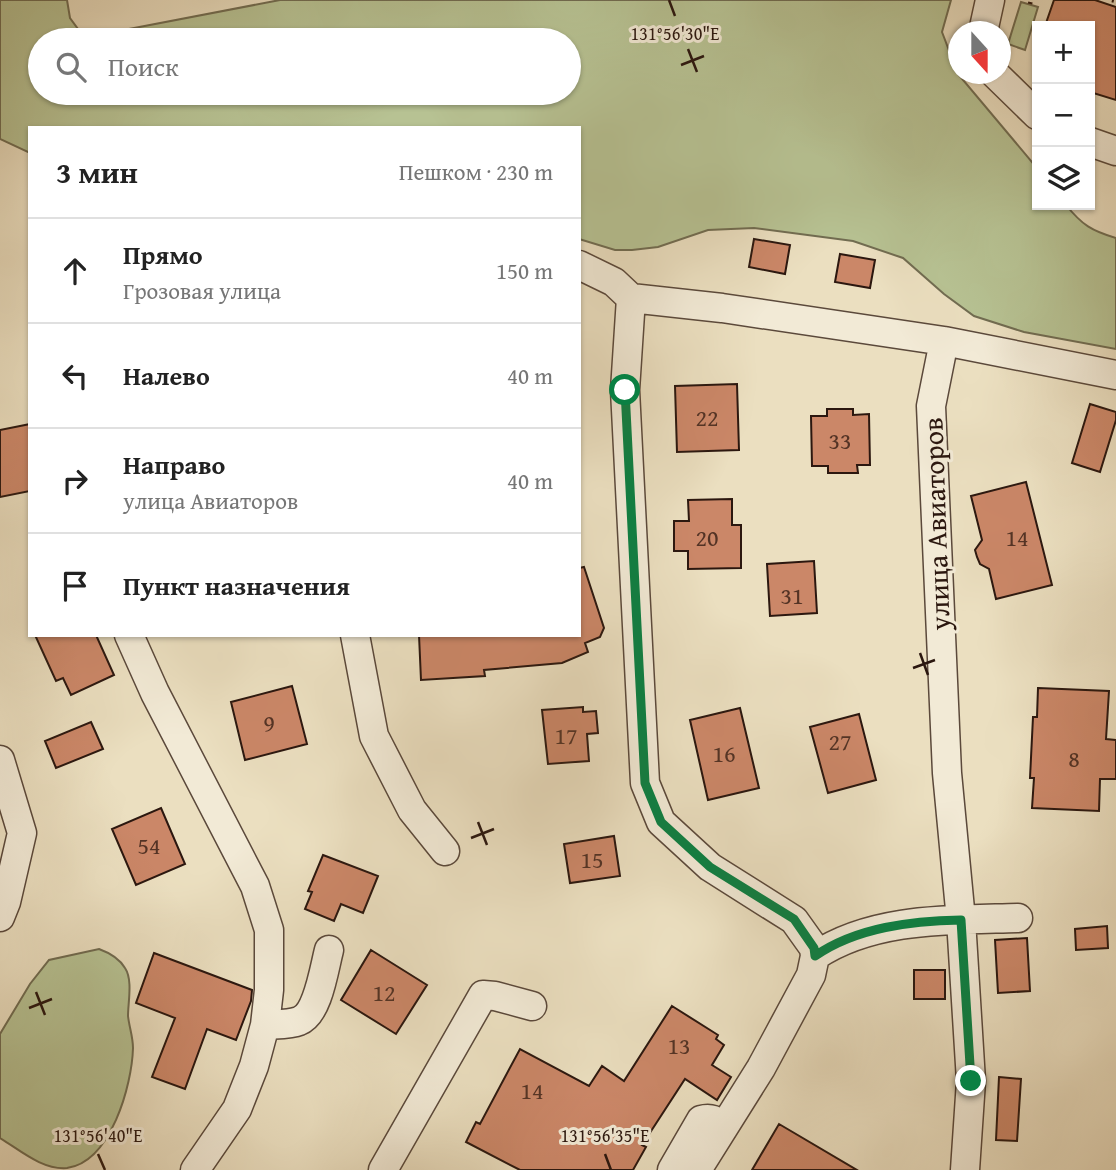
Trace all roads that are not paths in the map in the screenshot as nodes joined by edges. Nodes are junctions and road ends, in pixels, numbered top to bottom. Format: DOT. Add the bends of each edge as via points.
graph roads {
  1 [pos="990,0"];
  2 [pos="985,21"];
  3 [pos="1005,84"];
  4 [pos="1032,110"];
  5 [pos="1095,144"];
  6 [pos="1116,151"];
  7 [pos="581,266"];
  8 [pos="631,298"];
  9 [pos="944,341"];
  10 [pos="1116,375"];
  11 [pos="130,637"];
  12 [pos="355,637"];
  13 [pos="0,760"];
  14 [pos="445,850"];
  15 [pos="0,917"];
  16 [pos="1018,918"];
  17 [pos="961,920"];
  18 [pos="329,950"];
  19 [pos="815,956"];
  20 [pos="532,1006"];
  21 [pos="265,1025"];
  22 [pos="724,1127"];
  23 [pos="195,1170"];
  24 [pos="383,1170"];
  25 [pos="672,1170"];
  26 [pos="697,1170"];
  27 [pos="965,1170"];
  1 -- 2 [label="street"];
  3 -- 4 [label="street"];
  5 -- 6 [label="street"];
  7 -- 8 [label="street" via="614,282"];
  8 -- 9 [label="street" via="723,307"];
  8 -- 19 [label="street" via="625,390 645,783 661,822 710,867 794,919"];
  9 -- 10 [label="street"];
  9 -- 17 [label="street, улица Авиаторов" via="931,406 947,774"];
  11 -- 21 [label="street" via="256,886 269,930"];
  12 -- 14 [label="street" via="374,736 412,810"];
  13 -- 15 [label="street" via="22,833"];
  16 -- 17 [label="street"];
  17 -- 19 [label="street" via="853,936"];
  17 -- 27 [label="street, улица Авиаторов" via="971,1081"];
  18 -- 21 [label="street" via="308,1014 299,1021"];
  19 -- 22 [label="street" via="811,975"];
  20 -- 24 [label="street" via="482,995"];
  21 -- 23 [label="street" via="237,1109"];
  22 -- 25 [label="street" via="713,1119 701,1120"];
  22 -- 26 [label="street"];
}
